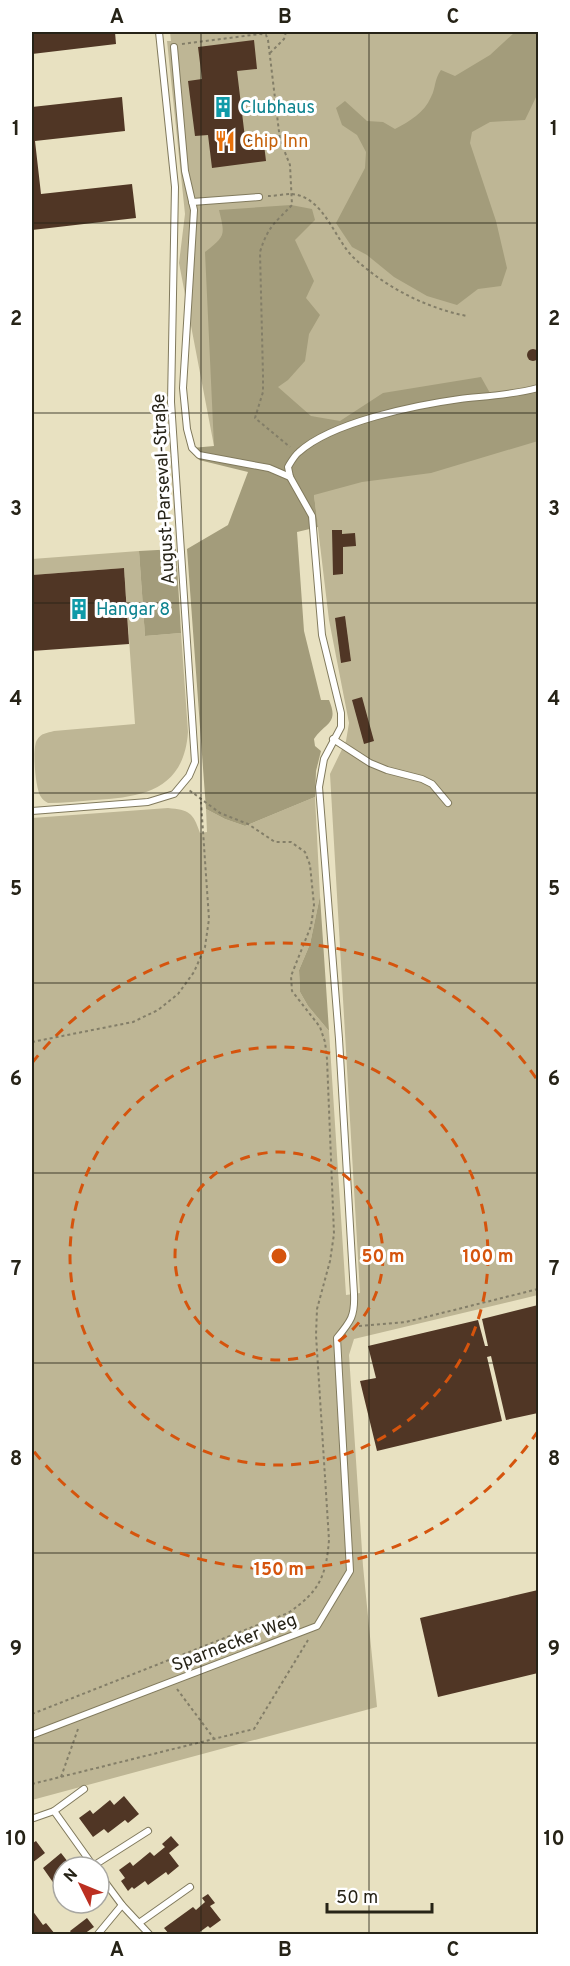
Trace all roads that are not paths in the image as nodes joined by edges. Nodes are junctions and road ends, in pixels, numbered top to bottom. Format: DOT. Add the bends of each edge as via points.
graph roads {
  1 [pos="159,32"];
  2 [pos="174,47"];
  3 [pos="259,197"];
  4 [pos="192,202"];
  5 [pos="538,388"];
  6 [pos="290,477"];
  7 [pos="333,739"];
  8 [pos="448,803"];
  9 [pos="32,811"];
  10 [pos="32,1735"];
  11 [pos="84,1789"];
  12 [pos="54,1811"];
  13 [pos="34,1818"];
  14 [pos="148,1831"];
  15 [pos="85,1855"];
  16 [pos="110,1855"];
  17 [pos="190,1887"];
  18 [pos="111,1890"];
  19 [pos="122,1905"];
  20 [pos="139,1923"];
  21 [pos="98,1935"];
  22 [pos="149,1935"];
  1 -- 9 [label="lane, August-Parseval-Straße" via="175,187 171,402 195,762 174,794 148,802"];
  2 -- 4 [label="lane"];
  3 -- 4 [label="lane"];
  4 -- 6 [label="lane" via="183,388 192,448 199,455 268,468"];
  5 -- 6 [label="lane" via="405,408 352,424 315,440 297,453 288,467"];
  6 -- 7 [label="lane" via="312,516 322,635 341,713 340,727"];
  7 -- 8 [label="lane" via="370,763 432,784"];
  7 -- 10 [label="lane, Sparnecker Weg" via="324,759 319,787 355,1311 337,1338 350,1571 317,1626"];
  11 -- 12 [label="lane"];
  12 -- 13 [label="lane"];
  12 -- 15 [label="lane"];
  14 -- 16 [label="lane"];
  17 -- 20 [label="lane"];
  18 -- 19 [label="lane"];
  19 -- 20 [label="lane"];
  19 -- 21 [label="lane"];
  20 -- 22 [label="lane"];
}
